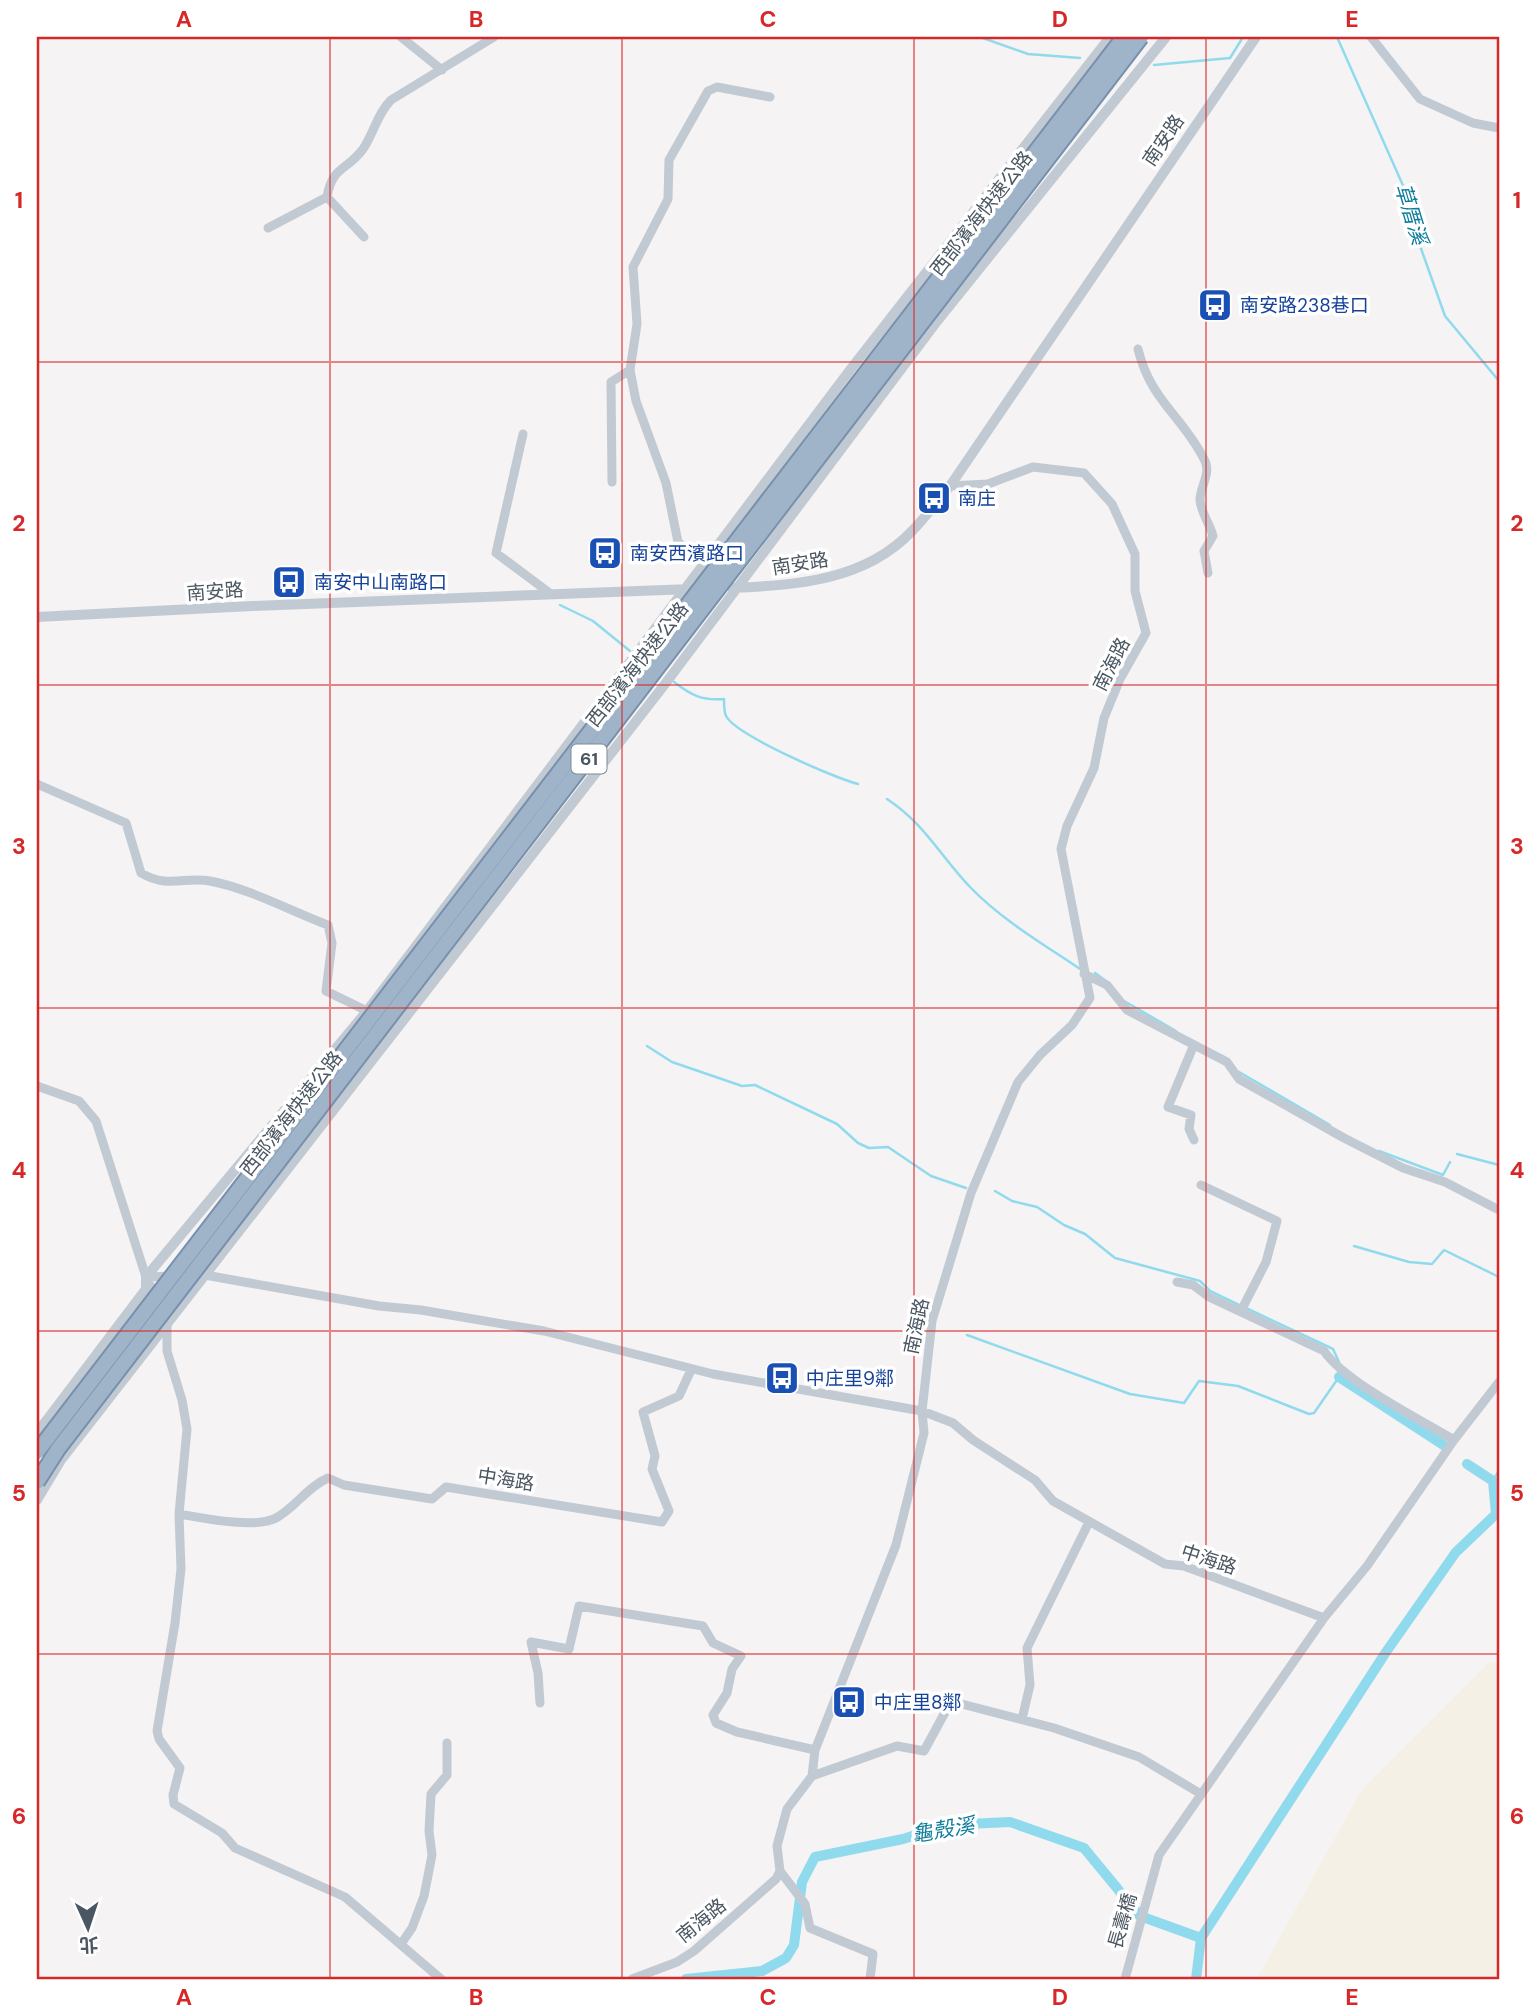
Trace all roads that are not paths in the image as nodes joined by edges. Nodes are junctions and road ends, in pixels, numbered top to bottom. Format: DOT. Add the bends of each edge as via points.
graph roads {
  1 [pos="401,37"];
  2 [pos="494,37"];
  3 [pos="1110,37"];
  4 [pos="1124,37"];
  5 [pos="1141,37"];
  6 [pos="1166,37"];
  7 [pos="1256,37"];
  8 [pos="1371,37"];
  9 [pos="442,70"];
  10 [pos="770,97"];
  11 [pos="1499,128"];
  12 [pos="327,197"];
  13 [pos="268,228"];
  14 [pos="364,237"];
  15 [pos="1138,349"];
  16 [pos="630,370"];
  17 [pos="523,434"];
  18 [pos="612,482"];
  19 [pos="950,486"];
  20 [pos="705,565"];
  21 [pos="1208,573"];
  22 [pos="736,587"];
  23 [pos="687,590"];
  24 [pos="551,594"];
  25 [pos="37,617"];
  26 [pos="37,784"];
  27 [pos="1084,974"];
  28 [pos="367,1011"];
  29 [pos="1194,1047"];
  30 [pos="37,1086"];
  31 [pos="1194,1140"];
  32 [pos="1201,1185"];
  33 [pos="1499,1210"];
  34 [pos="205,1275"];
  35 [pos="146,1277"];
  36 [pos="1177,1282"];
  37 [pos="1241,1311"];
  38 [pos="168,1321"];
  39 [pos="691,1370"];
  40 [pos="1499,1381"];
  41 [pos="922,1411"];
  42 [pos="37,1433"];
  43 [pos="1454,1440"];
  44 [pos="37,1452"];
  45 [pos="37,1482"];
  46 [pos="37,1500"];
  47 [pos="179,1514"];
  48 [pos="1089,1522"];
  49 [pos="1324,1618"];
  50 [pos="540,1703"];
  51 [pos="1022,1719"];
  52 [pos="447,1743"];
  53 [pos="816,1750"];
  54 [pos="812,1776"];
  55 [pos="1201,1794"];
  56 [pos="780,1871"];
  57 [pos="401,1944"];
  58 [pos="441,1979"];
  59 [pos="632,1979"];
  60 [pos="870,1979"];
  61 [pos="1125,1979"];
  1 -- 9 [label="street"];
  2 -- 9 [label="street"];
  3 -- 20 [label="street" via="850,370"];
  4 -- 44 [label="highway, 西部濱海快速公路 / 61, bridge"];
  5 -- 45 [label="highway, 西部濱海快速公路 / 61, bridge" via="66,1438"];
  6 -- 22 [label="street" via="938,320"];
  7 -- 19 [label="street, 南安路"];
  8 -- 11 [label="street" via="1420,99"];
  9 -- 12 [label="street" via="382,109 363,149 330,178"];
  10 -- 16 [label="street" via="717,87 708,92 669,160 668,199 633,267 637,324"];
  12 -- 13 [label="street"];
  12 -- 14 [label="street"];
  15 -- 21 [label="street" via="1143,372 1162,404 1206,461 1200,499 1213,536 1204,551"];
  16 -- 18 [label="street" via="611,382"];
  16 -- 20 [label="street" via="636,401 666,484 678,542"];
  17 -- 24 [label="street" via="496,553"];
  19 -- 22 [label="street, 南安路" via="912,532 857,569 824,579"];
  19 -- 27 [label="street, 南海路" via="988,484 1033,467 1084,473 1112,504 1135,554 1135,591 1146,633 1104,718 1094,768 1060,849"];
  20 -- 22 [label="street"];
  20 -- 23 [label="street"];
  22 -- 23 [label="street, 南安路"];
  22 -- 34 [label="street"];
  23 -- 24 [label="street, 南安路"];
  23 -- 28 [label="street"];
  24 -- 25 [label="street, 南安路"];
  26 -- 28 [label="street" via="126,823 141,873 147,877 177,883 213,881 328,925 332,943 326,991"];
  27 -- 29 [label="street" via="1107,985 1127,1010"];
  27 -- 41 [label="street, 南海路" via="1090,998 1072,1025 1018,1082 971,1193 932,1321"];
  28 -- 35 [label="street"];
  29 -- 31 [label="street" via="1168,1107 1191,1115 1189,1129"];
  29 -- 33 [label="street" via="1227,1062 1240,1079 1343,1138"];
  30 -- 35 [label="street" via="79,1101 96,1121"];
  32 -- 37 [label="street" via="1277,1221 1266,1262"];
  34 -- 35 [label="street, 中海路"];
  34 -- 38 [label="street"];
  34 -- 39 [label="street, 中海路" via="544,1331"];
  35 -- 38 [label="street"];
  35 -- 42 [label="street" via="146,1289"];
  36 -- 37 [label="street" via="1193,1285"];
  37 -- 43 [label="street" via="1324,1351 1332,1364 1377,1395"];
  38 -- 46 [label="street" via="61,1460"];
  38 -- 47 [label="street" via="167,1351 187,1429"];
  39 -- 41 [label="street, 中海路"];
  39 -- 47 [label="street, 中海路" via="679,1395 643,1412 655,1456 652,1469 669,1510 662,1522 446,1488 432,1499 344,1485 328,1478 275,1519 228,1522"];
  40 -- 43 [label="street, 長壽橋"];
  41 -- 48 [label="street, 中海路" via="953,1423 1035,1480 1053,1501"];
  41 -- 53 [label="street, 南海路" via="924,1433 896,1545"];
  43 -- 49 [label="street, 長壽橋" via="1367,1566"];
  47 -- 57 [label="street" via="181,1570 176,1623 157,1731 180,1768 174,1804 222,1833 235,1849 345,1897"];
  48 -- 49 [label="street, 中海路" via="1165,1564 1184,1566"];
  48 -- 51 [label="street" via="1027,1648 1030,1685"];
  49 -- 55 [label="street, 長壽橋"];
  50 -- 53 [label="street" via="531,1642 569,1649 579,1606 609,1609 703,1626 713,1643 741,1656 713,1715 716,1723"];
  51 -- 54 [label="street" via="954,1702 948,1705 924,1751 897,1746"];
  51 -- 55 [label="street" via="1139,1757"];
  52 -- 57 [label="street" via="447,1775 431,1794 432,1855 424,1896"];
  53 -- 54 [label="street, 南海路"];
  54 -- 56 [label="street, 南海路" via="788,1809 778,1846"];
  55 -- 61 [label="street, 長壽橋" via="1159,1855"];
  56 -- 59 [label="street, 南海路" via="694,1951"];
  56 -- 60 [label="street" via="805,1903 810,1927 873,1954"];
  57 -- 58 [label="street"];
}
